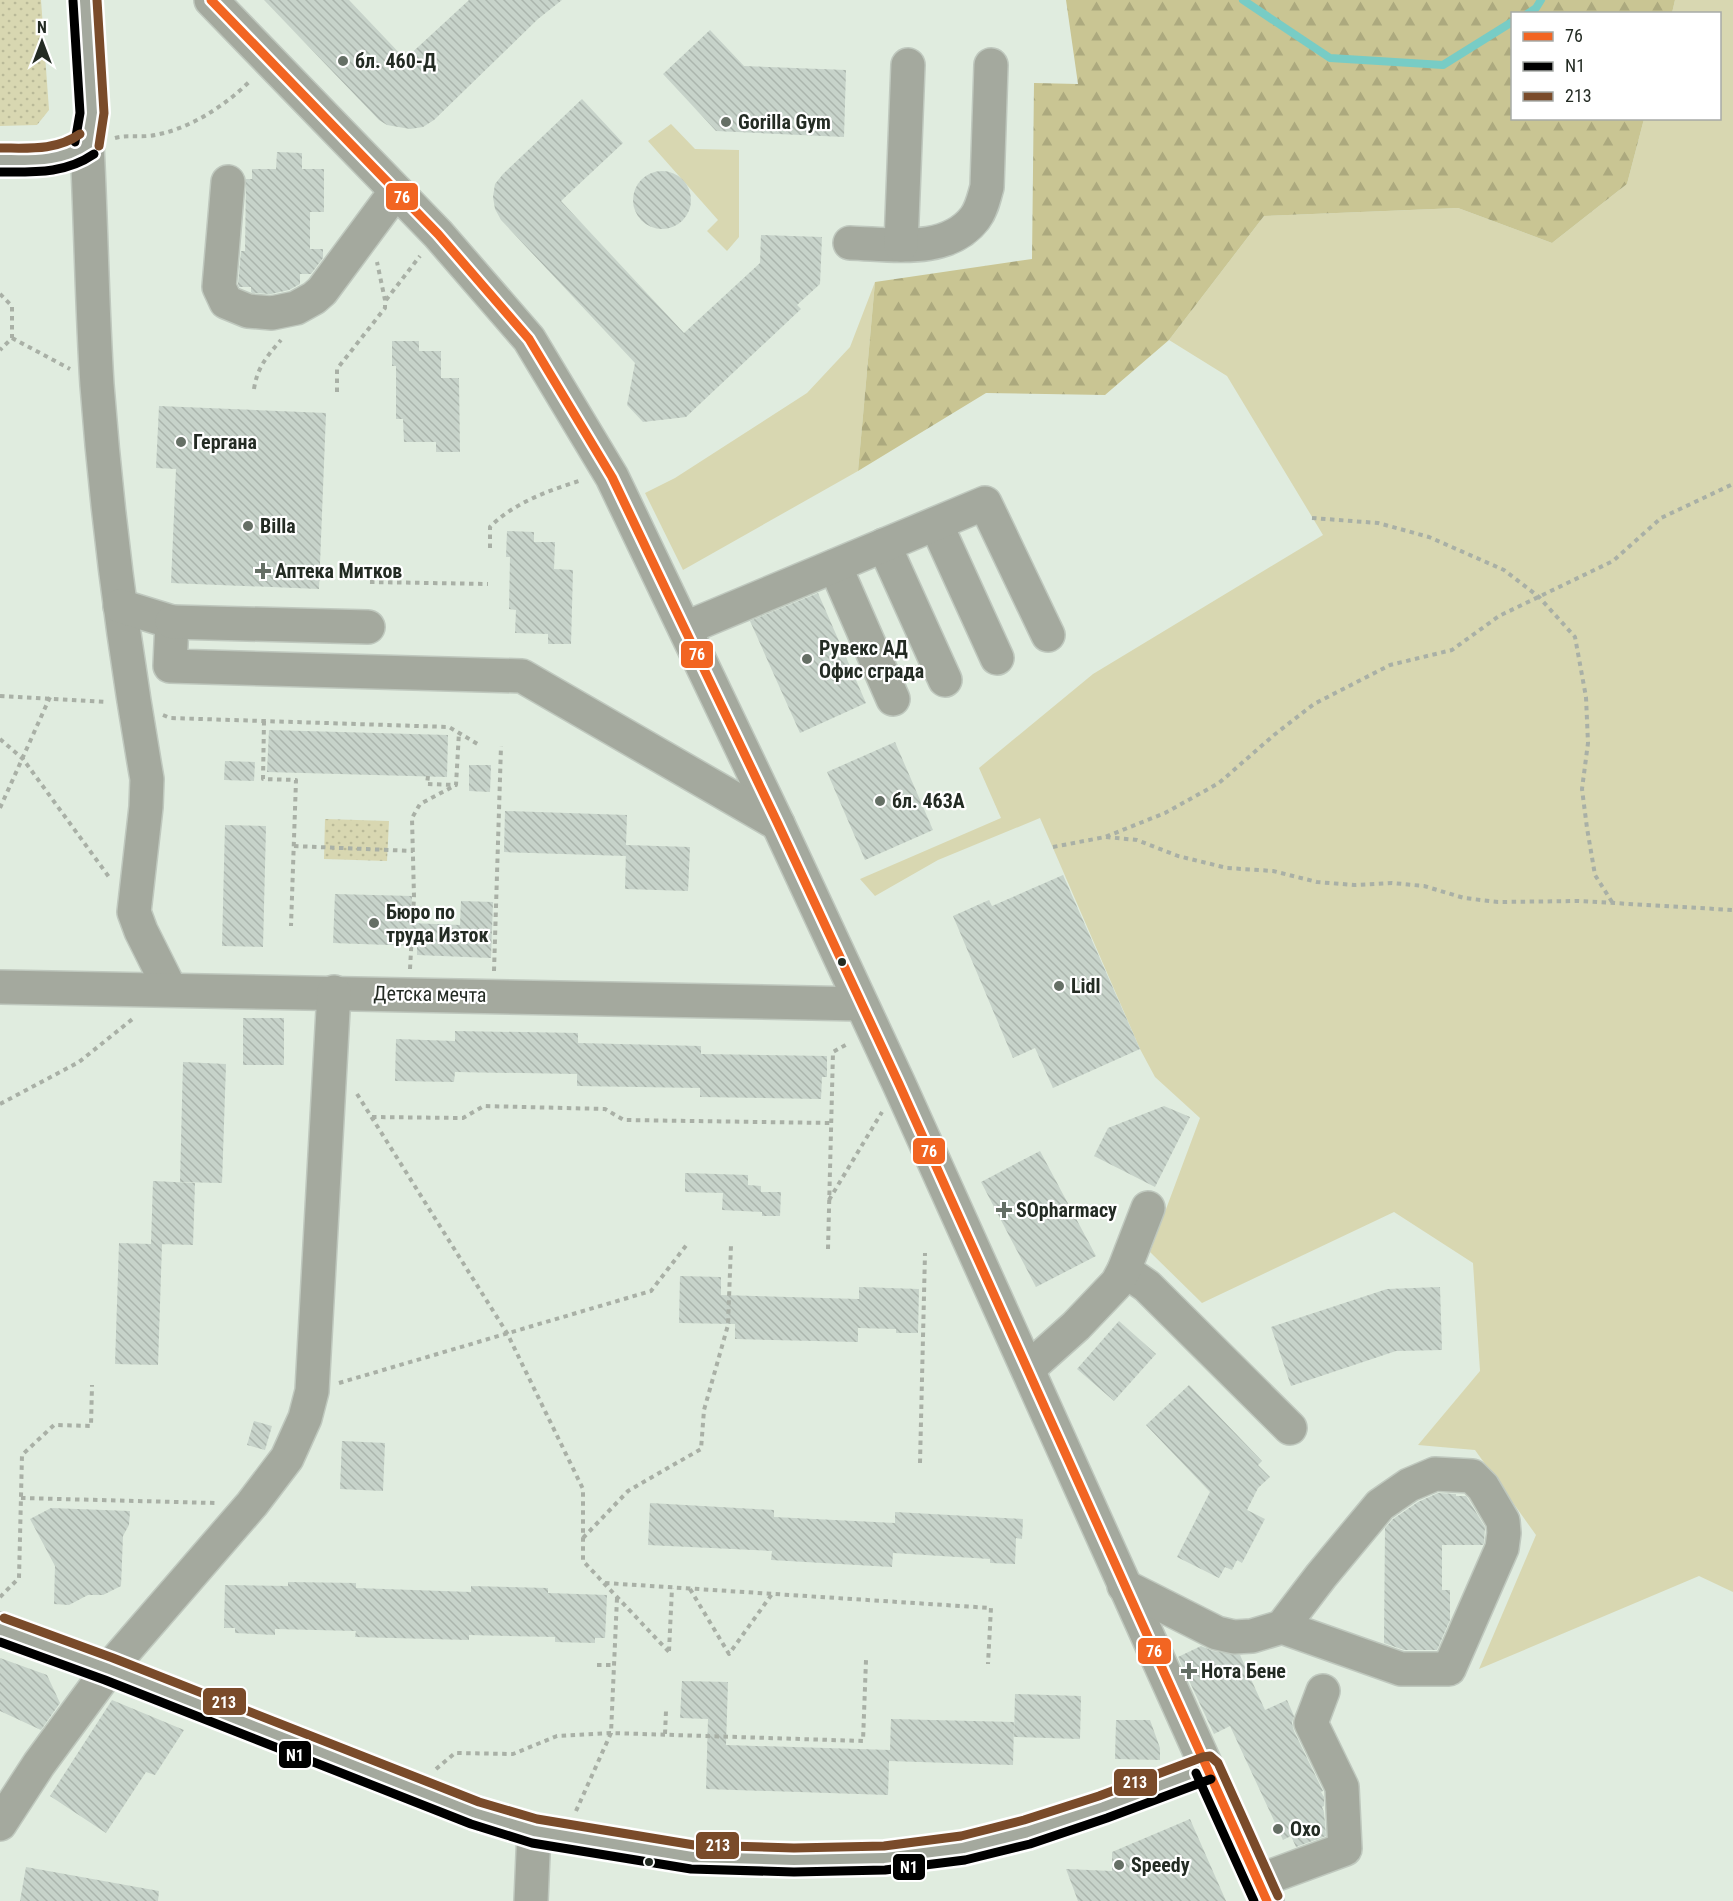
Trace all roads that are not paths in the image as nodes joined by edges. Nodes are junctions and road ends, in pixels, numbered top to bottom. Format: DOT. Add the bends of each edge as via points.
graph roads {
  1 [pos="85,0"];
  2 [pos="212,0"];
  3 [pos="908,64"];
  4 [pos="991,65"];
  5 [pos="87,144"];
  6 [pos="0,160"];
  7 [pos="228,182"];
  8 [pos="396,191"];
  9 [pos="850,243"];
  10 [pos="902,245"];
  11 [pos="936,524"];
  12 [pos="885,545"];
  13 [pos="835,566"];
  14 [pos="120,606"];
  15 [pos="172,622"];
  16 [pos="368,627"];
  17 [pos="686,628"];
  18 [pos="1048,635"];
  19 [pos="997,658"];
  20 [pos="945,680"];
  21 [pos="893,699"];
  22 [pos="778,824"];
  23 [pos="0,987"];
  24 [pos="170,989"];
  25 [pos="334,992"];
  26 [pos="867,1017"];
  27 [pos="1148,1208"];
  28 [pos="1124,1270"];
  29 [pos="1028,1370"];
  30 [pos="1290,1428"];
  31 [pos="1124,1586"];
  32 [pos="1282,1628"];
  33 [pos="0,1629"];
  34 [pos="109,1669"];
  35 [pos="1323,1691"];
  36 [pos="1208,1768"];
  37 [pos="0,1824"];
  38 [pos="534,1831"];
  39 [pos="1263,1891"];
  40 [pos="531,1901"];
  1 -- 5 [label="street" via="92,114"];
  2 -- 8 [label="street"];
  3 -- 10 [label="street"];
  4 -- 10 [label="street" via="987,187 976,217 953,236 935,243"];
  5 -- 6 [label="street" via="65,157"];
  5 -- 14 [label="street" via="97,384"];
  7 -- 8 [label="street" via="219,287 226,302 260,314 296,308 322,291"];
  8 -- 17 [label="street" via="529,339 610,472"];
  9 -- 10 [label="street"];
  11 -- 12 [label="street"];
  11 -- 18 [label="street" via="985,503"];
  11 -- 19 [label="street"];
  12 -- 13 [label="street"];
  12 -- 20 [label="street"];
  13 -- 17 [label="street"];
  13 -- 21 [label="street"];
  14 -- 15 [label="street"];
  14 -- 24 [label="street" via="147,778 134,912"];
  15 -- 16 [label="street"];
  15 -- 22 [label="street" via="170,666 522,676"];
  17 -- 22 [label="street"];
  22 -- 26 [label="street"];
  23 -- 24 [label="street, Детска мечта"];
  24 -- 25 [label="street, Детска мечта"];
  25 -- 26 [label="street, Детска мечта" via="493,996"];
  25 -- 34 [label="street" via="312,1391 306,1418 287,1458 252,1504"];
  26 -- 29 [label="street"];
  27 -- 28 [label="street"];
  28 -- 29 [label="street" via="1117,1283 1076,1326"];
  28 -- 30 [label="street" via="1147,1286"];
  29 -- 31 [label="street"];
  31 -- 32 [label="street" via="1217,1633 1252,1636"];
  31 -- 36 [label="street"];
  32 -- 32 [label="street" via="1380,1505 1408,1485 1435,1473 1472,1476 1503,1521 1502,1548 1449,1669 1401,1669"];
  33 -- 34 [label="street"];
  34 -- 37 [label="street"];
  34 -- 38 [label="street" via="475,1813"];
  35 -- 39 [label="street" via="1311,1723 1342,1787 1345,1849"];
  36 -- 38 [label="street" via="1027,1832 963,1848 885,1858 693,1857"];
  36 -- 39 [label="street"];
  38 -- 40 [label="street"];
}
